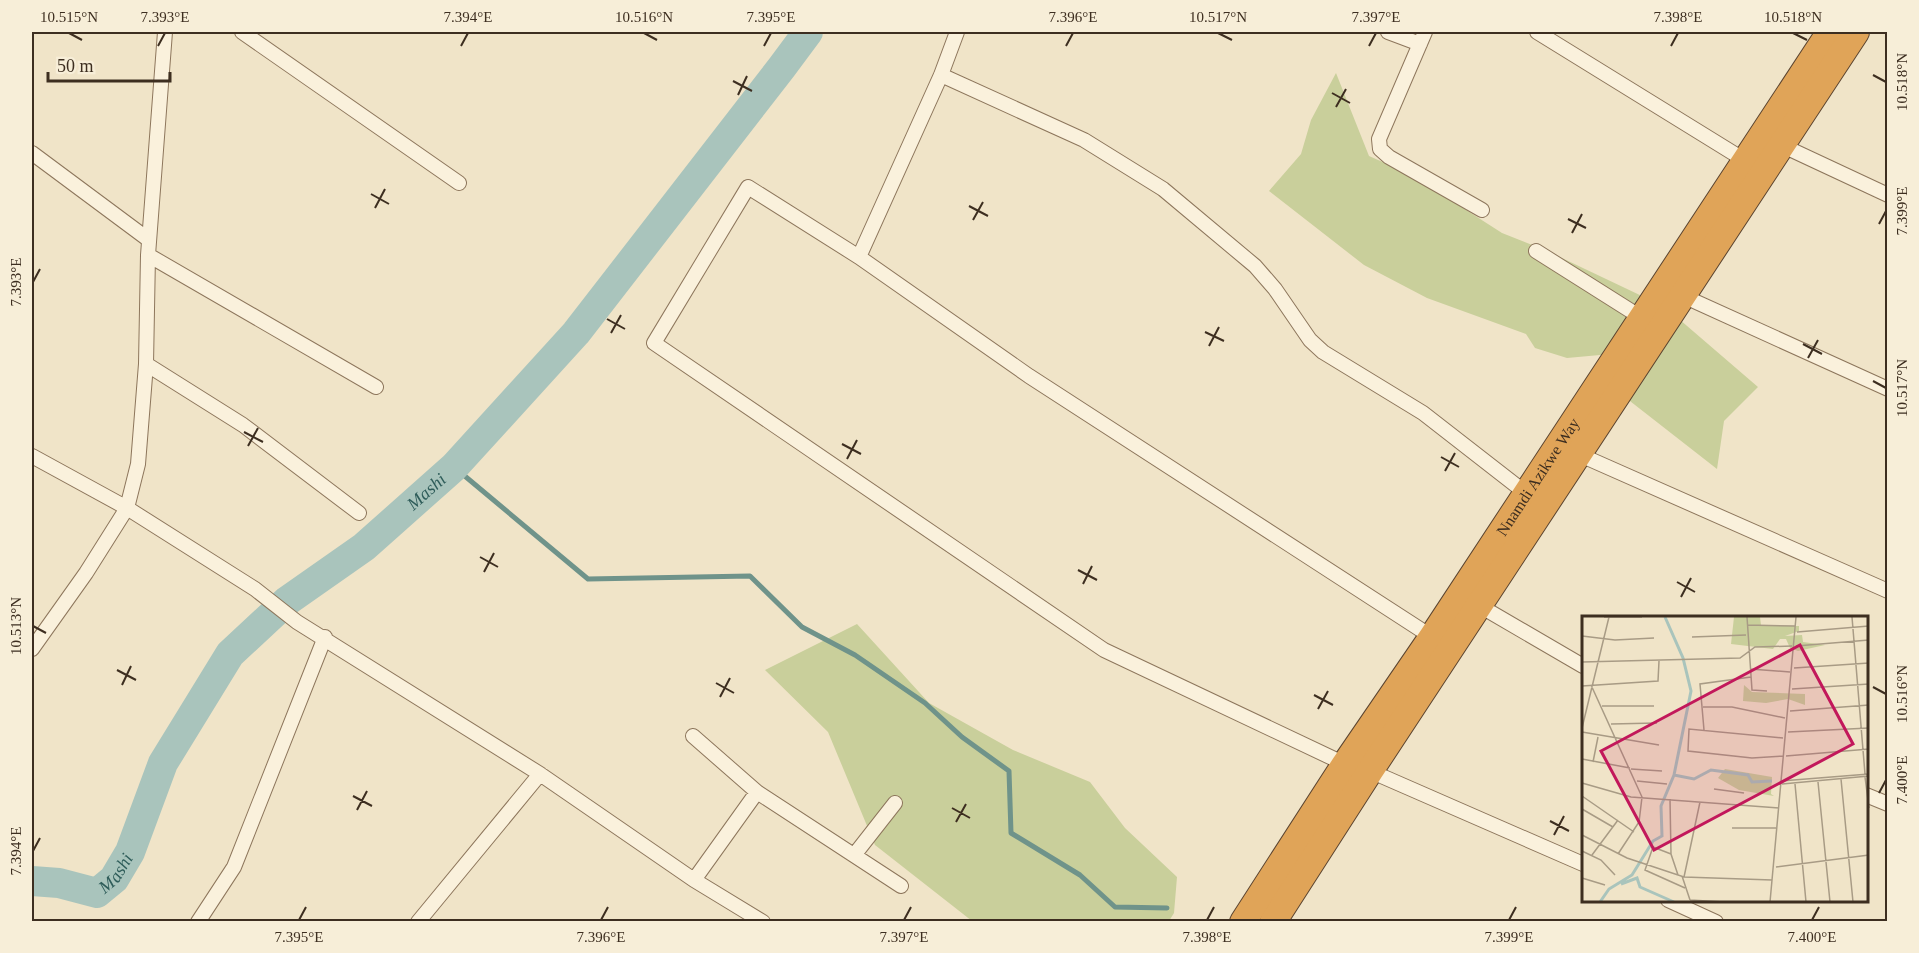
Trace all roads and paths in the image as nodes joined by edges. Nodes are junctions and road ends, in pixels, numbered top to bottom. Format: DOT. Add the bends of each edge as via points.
graph roads {
  1 [pos="165,32"];
  2 [pos="242,32"];
  3 [pos="957,32"];
  4 [pos="1388,32"];
  5 [pos="1537,32"];
  6 [pos="1830,32"];
  7 [pos="1856,32"];
  8 [pos="1422,38"];
  9 [pos="941,75"];
  10 [pos="1781,145"];
  11 [pos="32,153"];
  12 [pos="1746,161"];
  13 [pos="459,183"];
  14 [pos="1887,195"];
  15 [pos="1482,210"];
  16 [pos="149,240"];
  17 [pos="1536,251"];
  18 [pos="148,255"];
  19 [pos="859,256"];
  20 [pos="1683,296"];
  21 [pos="1642,318"];
  22 [pos="146,364"];
  23 [pos="376,387"];
  24 [pos="1887,389"];
  25 [pos="1578,454"];
  26 [pos="32,456"];
  27 [pos="1527,494"];
  28 [pos="127,508"];
  29 [pos="359,513"];
  30 [pos="1887,591"];
  31 [pos="1480,606"];
  32 [pos="1432,637"];
  33 [pos="325,638"];
  34 [pos="32,649"];
  35 [pos="1582,665"];
  36 [pos="693,736"];
  37 [pos="1345,764"];
  38 [pos="1370,771"];
  39 [pos="540,774"];
  40 [pos="757,792"];
  41 [pos="1868,796"];
  42 [pos="896,803"];
  43 [pos="1887,804"];
  44 [pos="855,854"];
  45 [pos="1582,864"];
  46 [pos="694,880"];
  47 [pos="901,886"];
  48 [pos="1673,902"];
  49 [pos="198,921"];
  50 [pos="418,921"];
  51 [pos="763,921"];
  52 [pos="1243,921"];
  53 [pos="1273,921"];
  54 [pos="1716,921"];
  1 -- 16 [label="street"];
  2 -- 13 [label="street"];
  3 -- 9 [label="street"];
  4 -- 8 [label="street"];
  5 -- 12 [label="street"];
  6 -- 12 [label="highway, Nnamdi Azikwe Way"];
  7 -- 10 [label="highway, Nnamdi Azikwe Way"];
  8 -- 15 [label="street" via="1379,139 1380,149"];
  9 -- 19 [label="street"];
  9 -- 27 [label="street" via="1084,140 1163,189 1255,266 1323,352 1423,413"];
  10 -- 14 [label="street"];
  10 -- 20 [label="highway, Nnamdi Azikwe Way"];
  11 -- 16 [label="street"];
  12 -- 21 [label="highway, Nnamdi Azikwe Way"];
  16 -- 18 [label="street"];
  17 -- 21 [label="street"];
  18 -- 22 [label="street"];
  18 -- 23 [label="street"];
  19 -- 32 [label="street" via="1029,375"];
  19 -- 37 [label="street" via="748,188 654,343 1104,650"];
  20 -- 24 [label="street"];
  20 -- 25 [label="highway, Nnamdi Azikwe Way"];
  21 -- 27 [label="highway, Nnamdi Azikwe Way"];
  22 -- 28 [label="street" via="138,464"];
  22 -- 29 [label="street" via="243,425"];
  25 -- 30 [label="street"];
  25 -- 31 [label="highway, Nnamdi Azikwe Way"];
  26 -- 28 [label="street"];
  27 -- 32 [label="highway, Nnamdi Azikwe Way"];
  28 -- 33 [label="street"];
  28 -- 34 [label="street"];
  31 -- 35 [label="street"];
  31 -- 38 [label="highway, Nnamdi Azikwe Way"];
  32 -- 37 [label="highway, Nnamdi Azikwe Way"];
  33 -- 39 [label="street"];
  33 -- 49 [label="street" via="234,867"];
  36 -- 40 [label="street"];
  37 -- 52 [label="highway, Nnamdi Azikwe Way"];
  38 -- 45 [label="street"];
  38 -- 53 [label="highway, Nnamdi Azikwe Way"];
  39 -- 46 [label="street"];
  39 -- 50 [label="street"];
  40 -- 44 [label="street"];
  40 -- 46 [label="street"];
  41 -- 43 [label="street"];
  42 -- 44 [label="street"];
  44 -- 47 [label="street"];
  46 -- 51 [label="street"];
  48 -- 54 [label="street"];
}
